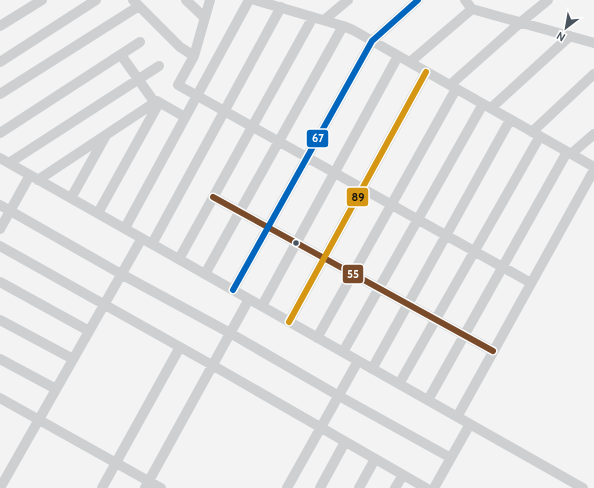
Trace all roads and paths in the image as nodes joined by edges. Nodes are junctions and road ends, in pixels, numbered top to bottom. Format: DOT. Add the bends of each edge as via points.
graph roads {
  1 [pos="42,0"];
  2 [pos="96,0"];
  3 [pos="186,0"];
  4 [pos="210,0"];
  5 [pos="249,0"];
  6 [pos="255,0"];
  7 [pos="348,0"];
  8 [pos="418,0"];
  9 [pos="465,0"];
  10 [pos="548,0"];
  11 [pos="136,3"];
  12 [pos="279,4"];
  13 [pos="472,9"];
  14 [pos="312,17"];
  15 [pos="205,18"];
  16 [pos="324,20"];
  17 [pos="521,22"];
  18 [pos="0,26"];
  19 [pos="343,26"];
  20 [pos="570,36"];
  21 [pos="372,41"];
  22 [pos="140,42"];
  23 [pos="594,43"];
  24 [pos="121,55"];
  25 [pos="194,56"];
  26 [pos="398,56"];
  27 [pos="0,62"];
  28 [pos="410,62"];
  29 [pos="159,66"];
  30 [pos="426,72"];
  31 [pos="594,74"];
  32 [pos="138,80"];
  33 [pos="453,87"];
  34 [pos="0,94"];
  35 [pos="196,96"];
  36 [pos="157,103"];
  37 [pos="487,106"];
  38 [pos="224,111"];
  39 [pos="185,117"];
  40 [pos="510,120"];
  41 [pos="252,127"];
  42 [pos="0,133"];
  43 [pos="536,134"];
  44 [pos="594,134"];
  45 [pos="107,135"];
  46 [pos="279,142"];
  47 [pos="569,153"];
  48 [pos="0,158"];
  49 [pos="307,158"];
  50 [pos="10,163"];
  51 [pos="594,167"];
  52 [pos="594,170"];
  53 [pos="335,173"];
  54 [pos="34,177"];
  55 [pos="362,188"];
  56 [pos="213,196"];
  57 [pos="71,198"];
  58 [pos="0,205"];
  59 [pos="392,205"];
  60 [pos="10,210"];
  61 [pos="240,211"];
  62 [pos="98,213"];
  63 [pos="418,219"];
  64 [pos="268,227"];
  65 [pos="125,228"];
  66 [pos="0,229"];
  67 [pos="446,235"];
  68 [pos="142,238"];
  69 [pos="297,243"];
  70 [pos="152,244"];
  71 [pos="0,246"];
  72 [pos="475,251"];
  73 [pos="324,258"];
  74 [pos="179,259"];
  75 [pos="503,267"];
  76 [pos="121,274"];
  77 [pos="205,274"];
  78 [pos="353,274"];
  79 [pos="0,282"];
  80 [pos="531,283"];
  81 [pos="379,288"];
  82 [pos="233,290"];
  83 [pos="249,299"];
  84 [pos="104,304"];
  85 [pos="408,304"];
  86 [pos="262,306"];
  87 [pos="0,320"];
  88 [pos="436,320"];
  89 [pos="289,322"];
  90 [pos="89,331"];
  91 [pos="230,333"];
  92 [pos="465,336"];
  93 [pos="317,338"];
  94 [pos="180,347"];
  95 [pos="493,351"];
  96 [pos="343,352"];
  97 [pos="0,359"];
  98 [pos="73,359"];
  99 [pos="358,361"];
  100 [pos="212,365"];
  101 [pos="372,369"];
  102 [pos="399,384"];
  103 [pos="56,390"];
  104 [pos="339,396"];
  105 [pos="0,398"];
  106 [pos="428,400"];
  107 [pos="457,416"];
  108 [pos="39,420"];
  109 [pos="470,424"];
  110 [pos="321,428"];
  111 [pos="345,442"];
  112 [pos="451,458"];
  113 [pos="375,459"];
  114 [pos="116,463"];
  115 [pos="403,475"];
  116 [pos="147,484"];
  117 [pos="578,487"];
  118 [pos="0,488"];
  119 [pos="102,488"];
  120 [pos="161,488"];
  121 [pos="287,488"];
  122 [pos="320,488"];
  123 [pos="359,488"];
  124 [pos="395,488"];
  125 [pos="426,488"];
  126 [pos="434,488"];
  1 -- 18 [label="street"];
  2 -- 27 [label="street"];
  3 -- 15 [label="street"];
  4 -- 15 [label="street"];
  5 -- 35 [label="street"];
  6 -- 12 [label="street"];
  7 -- 16 [label="street"];
  8 -- 21 [label="street"];
  9 -- 13 [label="street"];
  10 -- 17 [label="street"];
  11 -- 25 [label="street" via="180,47"];
  11 -- 34 [label="street"];
  12 -- 14 [label="street"];
  12 -- 38 [label="street"];
  13 -- 17 [label="street"];
  13 -- 28 [label="street"];
  14 -- 16 [label="street"];
  14 -- 41 [label="street"];
  15 -- 25 [label="street"];
  16 -- 19 [label="street"];
  17 -- 20 [label="street"];
  17 -- 33 [label="street"];
  19 -- 21 [label="street"];
  19 -- 46 [label="street"];
  20 -- 23 [label="street"];
  20 -- 37 [label="street"];
  21 -- 26 [label="street"];
  21 -- 49 [label="street"];
  22 -- 24 [label="street"];
  24 -- 32 [label="street"];
  24 -- 42 [label="street"];
  25 -- 35 [label="street" via="178,85"];
  26 -- 28 [label="street"];
  26 -- 53 [label="street"];
  28 -- 30 [label="street"];
  29 -- 32 [label="street"];
  30 -- 33 [label="street"];
  30 -- 55 [label="street"];
  31 -- 43 [label="street"];
  32 -- 36 [label="street"];
  32 -- 50 [label="street"];
  33 -- 37 [label="street"];
  33 -- 59 [label="street"];
  35 -- 38 [label="street"];
  35 -- 39 [label="street"];
  36 -- 39 [label="street"];
  36 -- 45 [label="street"];
  36 -- 62 [label="street"];
  37 -- 40 [label="street"];
  37 -- 63 [label="street"];
  38 -- 41 [label="street"];
  38 -- 70 [label="street"];
  39 -- 65 [label="street"];
  40 -- 43 [label="street"];
  40 -- 67 [label="street"];
  41 -- 46 [label="street"];
  41 -- 56 [label="street"];
  43 -- 47 [label="street"];
  43 -- 72 [label="street"];
  44 -- 47 [label="street"];
  45 -- 54 [label="street"];
  45 -- 57 [label="street"];
  46 -- 49 [label="street"];
  46 -- 61 [label="street"];
  47 -- 51 [label="street"];
  47 -- 75 [label="street"];
  48 -- 50 [label="street"];
  49 -- 53 [label="street"];
  49 -- 64 [label="street"];
  50 -- 54 [label="street"];
  52 -- 80 [label="street"];
  53 -- 55 [label="street"];
  53 -- 69 [label="street"];
  54 -- 57 [label="street"];
  54 -- 60 [label="street"];
  55 -- 59 [label="street"];
  55 -- 73 [label="street"];
  56 -- 61 [label="street"];
  56 -- 74 [label="street"];
  57 -- 62 [label="street"];
  58 -- 60 [label="street"];
  59 -- 63 [label="street"];
  59 -- 78 [label="street"];
  60 -- 66 [label="street"];
  60 -- 76 [label="street"];
  61 -- 64 [label="street"];
  61 -- 77 [label="street"];
  62 -- 65 [label="street"];
  63 -- 67 [label="street"];
  63 -- 81 [label="street"];
  64 -- 69 [label="street"];
  64 -- 82 [label="street"];
  65 -- 68 [label="street"];
  67 -- 72 [label="street"];
  67 -- 85 [label="street"];
  68 -- 70 [label="street"];
  68 -- 76 [label="street"];
  69 -- 73 [label="street"];
  69 -- 86 [label="street"];
  70 -- 74 [label="street"];
  71 -- 84 [label="street"];
  72 -- 75 [label="street"];
  72 -- 88 [label="street"];
  73 -- 78 [label="street"];
  73 -- 89 [label="street"];
  74 -- 77 [label="street"];
  75 -- 80 [label="street"];
  75 -- 92 [label="street"];
  76 -- 84 [label="street"];
  76 -- 91 [label="street"];
  77 -- 82 [label="street"];
  78 -- 81 [label="street"];
  78 -- 93 [label="street"];
  79 -- 90 [label="street"];
  80 -- 95 [label="street"];
  81 -- 85 [label="street"];
  81 -- 96 [label="street"];
  82 -- 83 [label="street"];
  83 -- 86 [label="street"];
  83 -- 91 [label="street"];
  84 -- 90 [label="street"];
  84 -- 94 [label="street"];
  85 -- 88 [label="street"];
  85 -- 101 [label="street"];
  86 -- 89 [label="street"];
  87 -- 98 [label="street"];
  88 -- 92 [label="street"];
  88 -- 102 [label="street"];
  89 -- 93 [label="street"];
  90 -- 98 [label="street"];
  91 -- 100 [label="street"];
  91 -- 104 [label="street"];
  92 -- 95 [label="street"];
  92 -- 106 [label="street"];
  93 -- 96 [label="street"];
  94 -- 100 [label="street"];
  94 -- 114 [label="street"];
  95 -- 107 [label="street"];
  96 -- 99 [label="street"];
  97 -- 103 [label="street"];
  98 -- 103 [label="street"];
  99 -- 101 [label="street"];
  99 -- 104 [label="street"];
  100 -- 110 [label="street"];
  100 -- 116 [label="street"];
  101 -- 102 [label="street"];
  102 -- 106 [label="street"];
  103 -- 108 [label="street"];
  104 -- 110 [label="street"];
  104 -- 112 [label="street"];
  105 -- 108 [label="street"];
  106 -- 107 [label="street"];
  107 -- 109 [label="street"];
  108 -- 114 [label="street"];
  108 -- 118 [label="street"];
  109 -- 112 [label="street"];
  109 -- 117 [label="street"];
  110 -- 111 [label="street"];
  110 -- 121 [label="street"];
  111 -- 113 [label="street"];
  111 -- 122 [label="street"];
  112 -- 126 [label="street"];
  113 -- 115 [label="street"];
  113 -- 123 [label="street"];
  114 -- 116 [label="street"];
  114 -- 119 [label="street"];
  115 -- 124 [label="street"];
  115 -- 125 [label="street"];
  116 -- 120 [label="street"];
}
